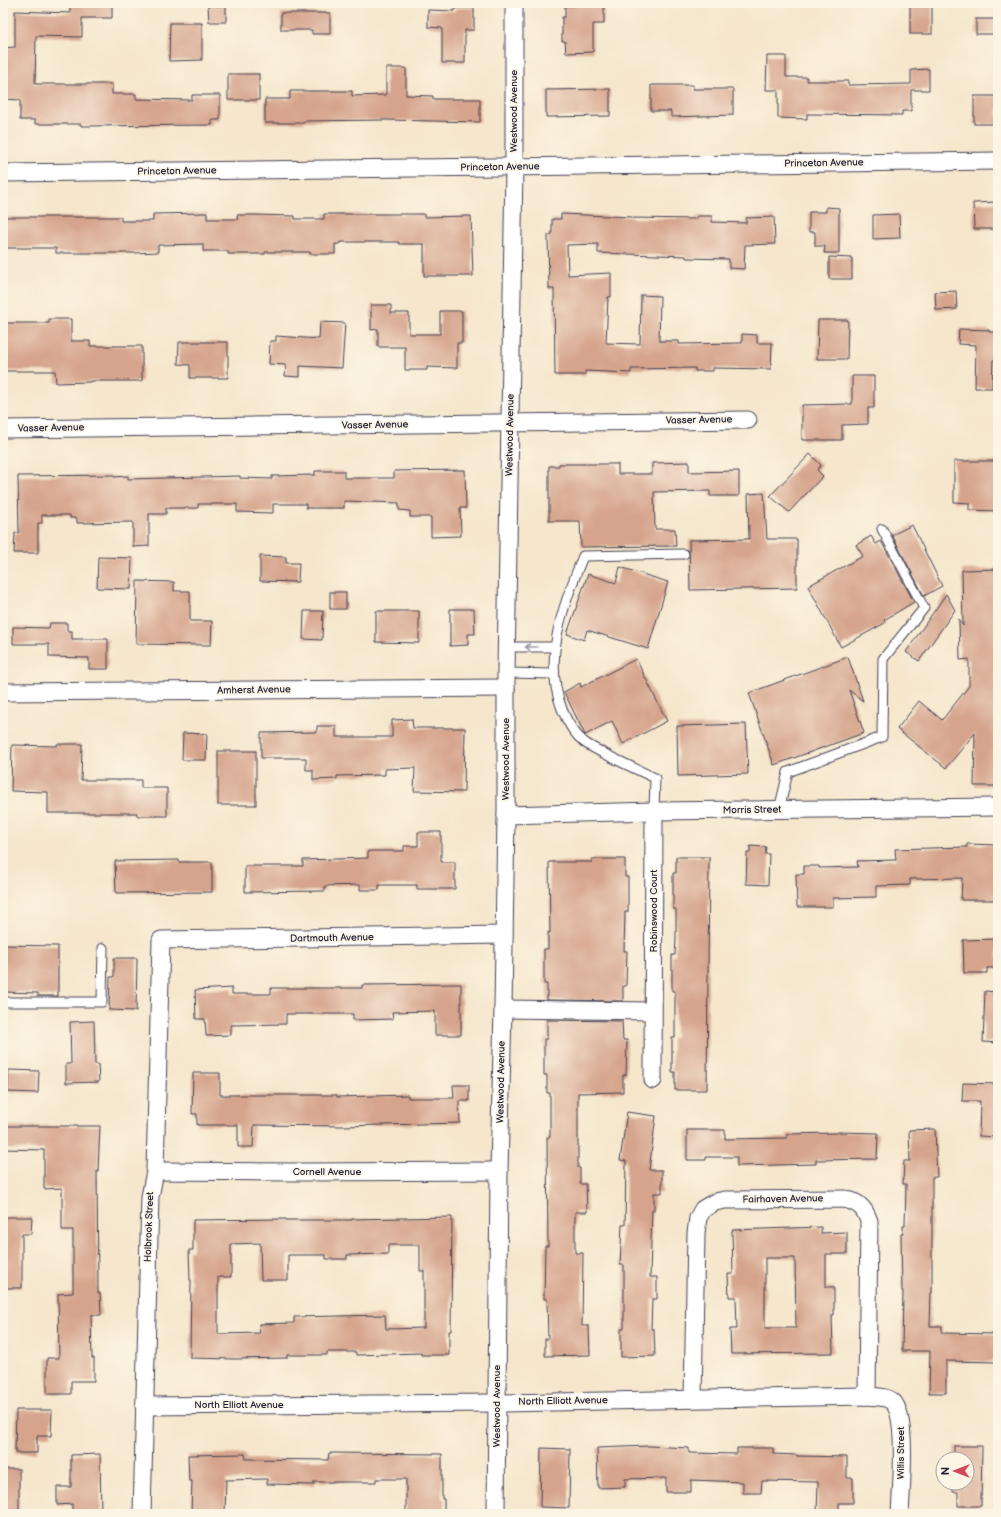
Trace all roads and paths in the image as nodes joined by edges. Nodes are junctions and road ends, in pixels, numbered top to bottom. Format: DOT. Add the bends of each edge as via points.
graph roads {
  1 [pos="514,3"];
  2 [pos="998,161"];
  3 [pos="514,166"];
  4 [pos="3,173"];
  5 [pos="748,420"];
  6 [pos="510,423"];
  7 [pos="3,428"];
  8 [pos="882,529"];
  9 [pos="684,554"];
  10 [pos="506,647"];
  11 [pos="555,647"];
  12 [pos="554,674"];
  13 [pos="506,680"];
  14 [pos="3,692"];
  15 [pos="998,807"];
  16 [pos="779,810"];
  17 [pos="654,811"];
  18 [pos="506,815"];
  19 [pos="504,935"];
  20 [pos="161,940"];
  21 [pos="103,948"];
  22 [pos="3,1002"];
  23 [pos="503,1009"];
  24 [pos="653,1010"];
  25 [pos="653,1080"];
  26 [pos="155,1171"];
  27 [pos="499,1171"];
  28 [pos="867,1396"];
  29 [pos="693,1398"];
  30 [pos="886,1398"];
  31 [pos="497,1403"];
  32 [pos="144,1406"];
  33 [pos="142,1514"];
  34 [pos="496,1514"];
  35 [pos="900,1514"];
  1 -- 3 [label="street, Westwood Avenue"];
  2 -- 3 [label="street, Princeton Avenue"];
  3 -- 4 [label="street, Princeton Avenue"];
  3 -- 6 [label="street, Westwood Avenue"];
  5 -- 6 [label="street, Vasser Avenue"];
  6 -- 7 [label="street, Vasser Avenue"];
  6 -- 10 [label="street, Westwood Avenue"];
  8 -- 16 [label="lane" via="924,608 883,659 882,737 788,772"];
  9 -- 11 [label="lane" via="583,556 563,608"];
  11 -- 10 [label="lane, one-way"];
  10 -- 13 [label="street, Westwood Avenue"];
  11 -- 12 [label="lane"];
  12 -- 13 [label="lane"];
  12 -- 17 [label="lane" via="559,703 569,726 576,734 591,747 655,778"];
  13 -- 14 [label="street, Amherst Avenue"];
  13 -- 18 [label="street, Westwood Avenue"];
  15 -- 16 [label="street, Morris Street"];
  16 -- 17 [label="street, Morris Street"];
  17 -- 18 [label="street, Morris Street"];
  17 -- 24 [label="street, Robinswood Court"];
  18 -- 19 [label="street, Westwood Avenue"];
  19 -- 20 [label="street, Dartmouth Avenue"];
  19 -- 23 [label="street, Westwood Avenue"];
  20 -- 26 [label="street, Holbrook Street"];
  21 -- 22 [label="lane" via="102,1002"];
  23 -- 24 [label="street"];
  23 -- 27 [label="street, Westwood Avenue"];
  24 -- 25 [label="street, Robinswood Court"];
  26 -- 27 [label="street, Cornell Avenue"];
  26 -- 32 [label="street, Holbrook Street" via="150,1197"];
  27 -- 31 [label="street, Westwood Avenue"];
  28 -- 29 [label="street, North Elliott Avenue"];
  28 -- 29 [label="street, Fairhaven Avenue" via="869,1221 866,1211 859,1204 845,1199 765,1199 714,1202 703,1209 698,1218"];
  28 -- 30 [label="street, North Elliott Avenue"];
  29 -- 31 [label="street, North Elliott Avenue"];
  30 -- 35 [label="street, Willis Street" via="897,1407 902,1431"];
  31 -- 32 [label="street, North Elliott Avenue"];
  31 -- 34 [label="street, Westwood Avenue"];
  32 -- 33 [label="street, Holbrook Street"];
}
